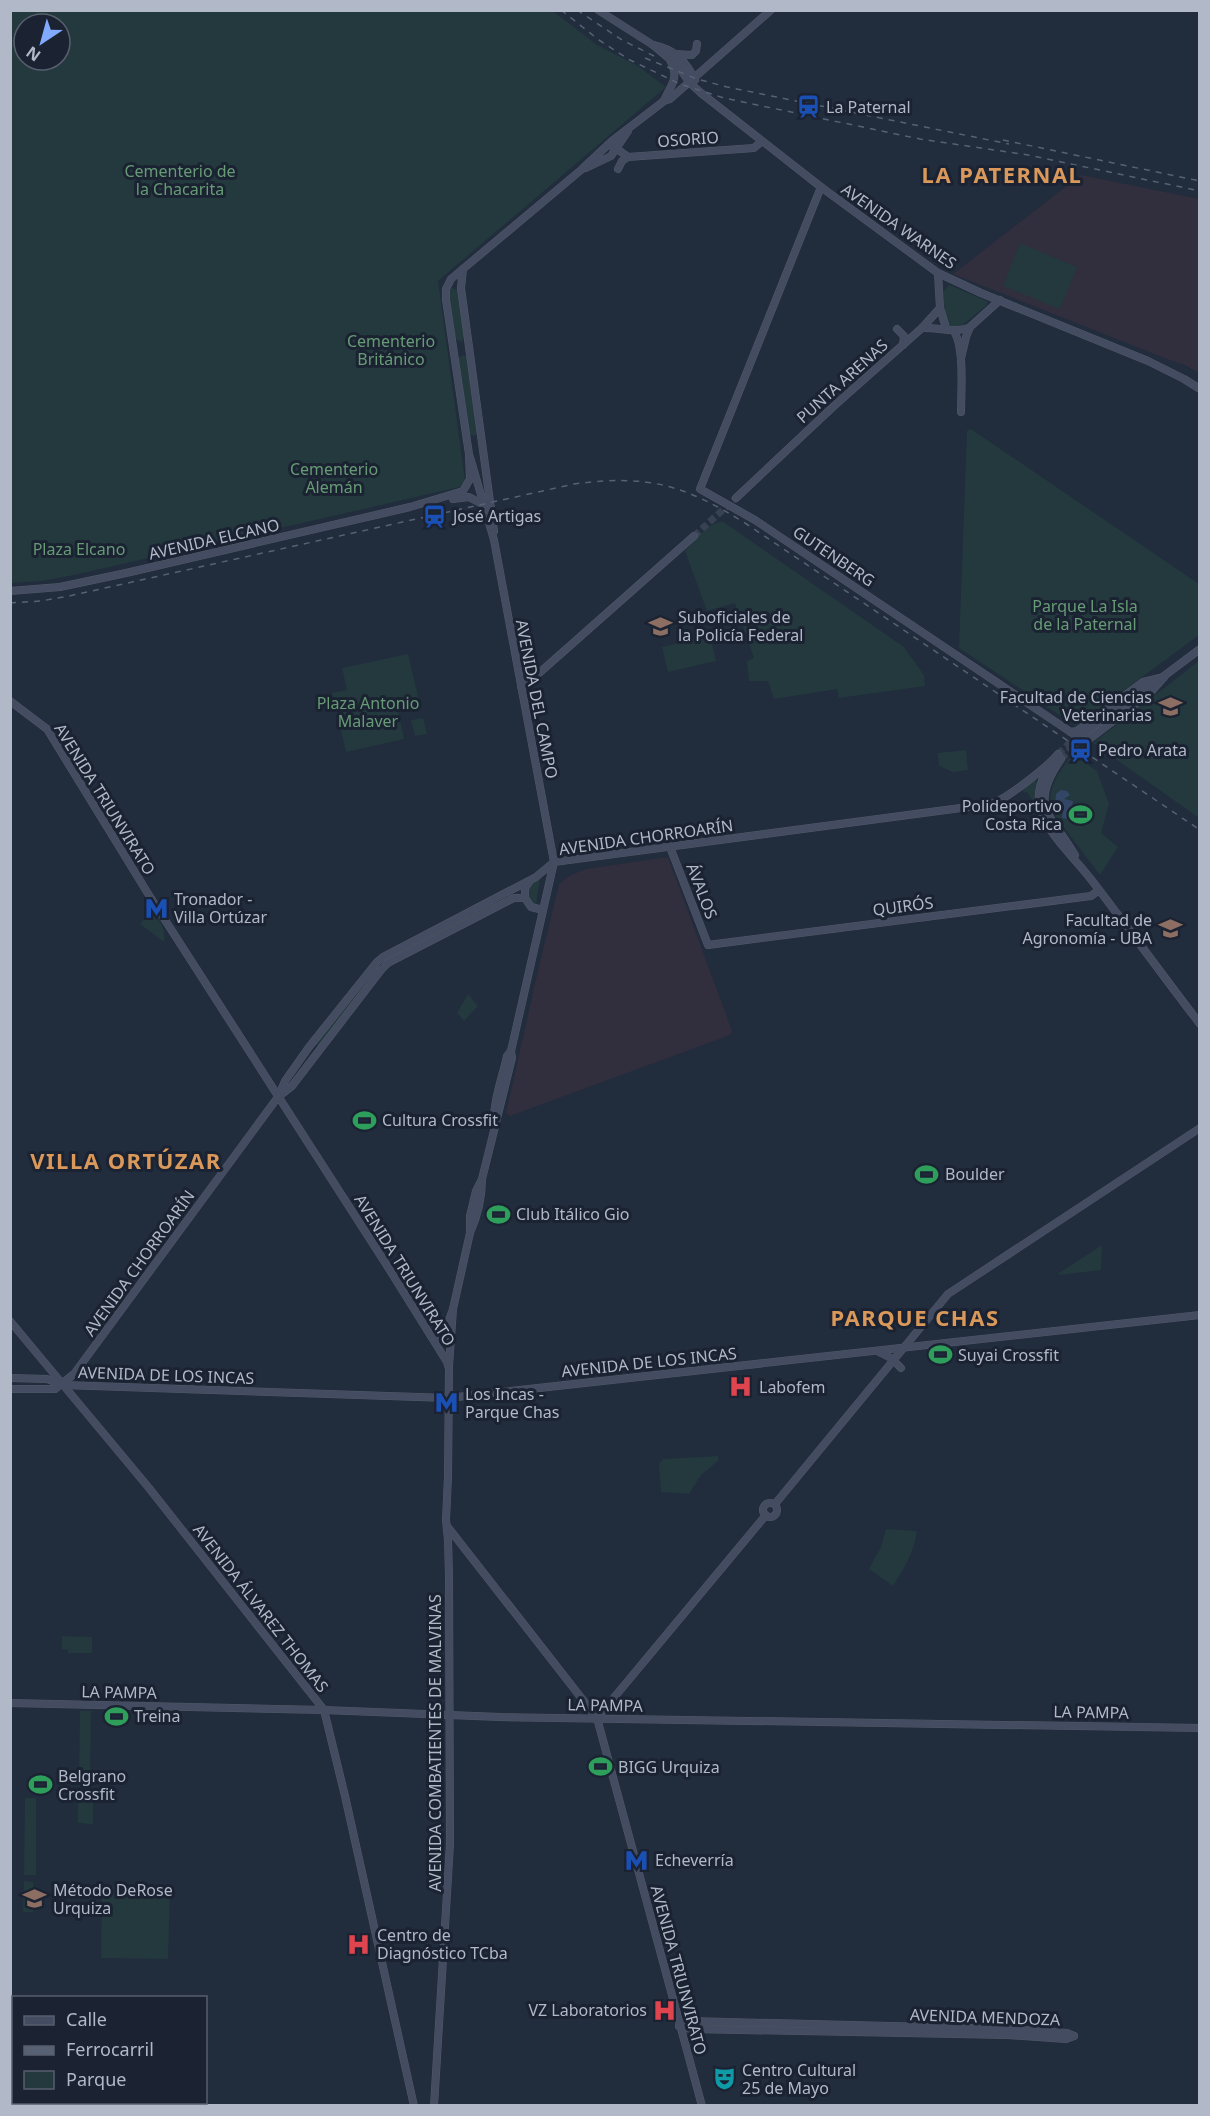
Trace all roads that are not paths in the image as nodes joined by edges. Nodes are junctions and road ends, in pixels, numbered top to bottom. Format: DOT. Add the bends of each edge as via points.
graph roads {
  1 [pos="771,10"];
  2 [pos="602,11"];
  3 [pos="697,45"];
  4 [pos="673,57"];
  5 [pos="691,80"];
  6 [pos="681,89"];
  7 [pos="701,93"];
  8 [pos="664,101"];
  9 [pos="628,130"];
  10 [pos="762,141"];
  11 [pos="605,147"];
  12 [pos="617,149"];
  13 [pos="628,157"];
  14 [pos="608,158"];
  15 [pos="618,169"];
  16 [pos="581,170"];
  17 [pos="821,187"];
  18 [pos="463,269"];
  19 [pos="938,273"];
  20 [pos="951,280"];
  21 [pos="940,293"];
  22 [pos="1000,300"];
  23 [pos="940,308"];
  24 [pos="970,327"];
  25 [pos="922,328"];
  26 [pos="897,329"];
  27 [pos="949,329"];
  28 [pos="903,345"];
  29 [pos="469,348"];
  30 [pos="452,349"];
  31 [pos="961,358"];
  32 [pos="1200,389"];
  33 [pos="961,412"];
  34 [pos="481,434"];
  35 [pos="466,435"];
  36 [pos="469,454"];
  37 [pos="487,476"];
  38 [pos="480,487"];
  39 [pos="463,494"];
  40 [pos="736,498"];
  41 [pos="484,505"];
  42 [pos="694,536"];
  43 [pos="494,540"];
  44 [pos="10,591"];
  45 [pos="1200,649"];
  46 [pos="1164,677"];
  47 [pos="521,687"];
  48 [pos="10,701"];
  49 [pos="1080,735"];
  50 [pos="670,847"];
  51 [pos="554,862"];
  52 [pos="530,880"];
  53 [pos="1099,890"];
  54 [pos="525,898"];
  55 [pos="543,910"];
  56 [pos="471,911"];
  57 [pos="474,919"];
  58 [pos="428,938"];
  59 [pos="708,945"];
  60 [pos="1200,1024"];
  61 [pos="278,1097"];
  62 [pos="1200,1128"];
  63 [pos="453,1309"];
  64 [pos="1200,1315"];
  65 [pos="10,1321"];
  66 [pos="917,1330"];
  67 [pos="434,1340"];
  68 [pos="924,1345"];
  69 [pos="903,1347"];
  70 [pos="877,1350"];
  71 [pos="893,1360"];
  72 [pos="901,1368"];
  73 [pos="449,1370"];
  74 [pos="10,1378"];
  75 [pos="63,1385"];
  76 [pos="10,1389"];
  77 [pos="448,1398"];
  78 [pos="447,1525"];
  79 [pos="10,1703"];
  80 [pos="324,1710"];
  81 [pos="450,1715"];
  82 [pos="597,1718"];
  83 [pos="1200,1728"];
  84 [pos="679,2026"];
  85 [pos="414,2106"];
  86 [pos="434,2106"];
  87 [pos="702,2106"];
  1 -- 5 [label="main road"];
  2 -- 4 [label="main road, AVENIDA WARNES" via="653,45 664,47"];
  3 -- 4 [label="main road" via="692,55"];
  4 -- 5 [label="main road, AVENIDA WARNES"];
  4 -- 8 [label="main road" via="675,78"];
  5 -- 6 [label="main road"];
  5 -- 7 [label="main road, AVENIDA WARNES"];
  6 -- 7 [label="main road"];
  6 -- 8 [label="main road"];
  7 -- 10 [label="main road, AVENIDA WARNES"];
  8 -- 9 [label="main road"];
  9 -- 11 [label="main road"];
  9 -- 12 [label="main road"];
  10 -- 13 [label="main road, OSORIO" via="754,148"];
  10 -- 17 [label="main road, AVENIDA WARNES"];
  11 -- 12 [label="main road"];
  11 -- 14 [label="main road" via="603,155"];
  11 -- 16 [label="main road"];
  12 -- 13 [label="main road"];
  12 -- 14 [label="main road"];
  13 -- 15 [label="main road"];
  14 -- 16 [label="main road"];
  16 -- 18 [label="main road"];
  17 -- 19 [label="main road, AVENIDA WARNES"];
  17 -- 49 [label="main road, GUTENBERG" via="700,489 755,520"];
  18 -- 29 [label="main road, AVENIDA DEL CAMPO" via="461,288"];
  18 -- 30 [label="main road, AVENIDA DEL CAMPO" via="451,279 445,295"];
  19 -- 20 [label="main road, AVENIDA WARNES"];
  19 -- 21 [label="main road"];
  20 -- 21 [label="main road"];
  20 -- 22 [label="main road, AVENIDA WARNES"];
  21 -- 23 [label="main road"];
  22 -- 24 [label="main road"];
  22 -- 32 [label="main road, AVENIDA WARNES" via="1148,361"];
  23 -- 25 [label="main road, PUNTA ARENAS"];
  23 -- 27 [label="main road"];
  24 -- 27 [label="main road"];
  24 -- 31 [label="main road"];
  25 -- 27 [label="main road"];
  25 -- 28 [label="main road, PUNTA ARENAS"];
  26 -- 28 [label="main road" via="904,336"];
  27 -- 31 [label="main road" via="957,336"];
  28 -- 40 [label="main road, PUNTA ARENAS"];
  29 -- 30 [label="main road"];
  29 -- 34 [label="main road, AVENIDA DEL CAMPO"];
  30 -- 35 [label="main road, AVENIDA DEL CAMPO"];
  31 -- 33 [label="main road"];
  34 -- 35 [label="main road" via="474,440"];
  34 -- 37 [label="main road, AVENIDA DEL CAMPO"];
  35 -- 36 [label="main road, AVENIDA DEL CAMPO"];
  36 -- 38 [label="main road, AVENIDA DEL CAMPO"];
  36 -- 39 [label="main road, AVENIDA DEL CAMPO" via="470,479"];
  37 -- 38 [label="main road"];
  37 -- 43 [label="main road, AVENIDA DEL CAMPO"];
  38 -- 39 [label="main road, AVENIDA ELCANO"];
  38 -- 41 [label="main road, AVENIDA DEL CAMPO"];
  39 -- 41 [label="main road"];
  39 -- 44 [label="main road, AVENIDA ELCANO" via="60,587"];
  41 -- 43 [label="main road, AVENIDA DEL CAMPO"];
  42 -- 47 [label="main road"];
  43 -- 47 [label="main road, AVENIDA DEL CAMPO"];
  45 -- 46 [label="main road"];
  46 -- 49 [label="main road"];
  46 -- 49 [label="main road" via="1143,682"];
  47 -- 51 [label="main road, AVENIDA DEL CAMPO"];
  48 -- 61 [label="main road, AVENIDA TRIUNVIRATO" via="47,729"];
  50 -- 51 [label="main road, AVENIDA CHORROARÍN"];
  50 -- 53 [label="main road, AVENIDA CHORROARÍN" via="992,804 1058,757 1047,783 1045,805"];
  50 -- 59 [label="main road, ÁVALOS"];
  51 -- 52 [label="main road, AVENIDA CHORROARÍN"];
  51 -- 55 [label="main road"];
  52 -- 54 [label="main road"];
  52 -- 56 [label="main road, AVENIDA CHORROARÍN"];
  53 -- 59 [label="main road, QUIRÓS" via="1091,896"];
  53 -- 60 [label="main road"];
  54 -- 55 [label="main road" via="531,907"];
  54 -- 57 [label="main road, AVENIDA CHORROARÍN" via="514,898"];
  55 -- 63 [label="main road" via="482,1179 477,1218"];
  56 -- 57 [label="main road"];
  56 -- 58 [label="main road, AVENIDA CHORROARÍN"];
  57 -- 58 [label="main road, AVENIDA CHORROARÍN"];
  58 -- 61 [label="main road, AVENIDA CHORROARÍN" via="381,970 292,1086"];
  61 -- 67 [label="main road, AVENIDA TRIUNVIRATO"];
  61 -- 75 [label="main road, AVENIDA CHORROARÍN"];
  62 -- 66 [label="main road" via="952,1290"];
  63 -- 67 [label="main road" via="445,1331"];
  63 -- 73 [label="main road"];
  64 -- 68 [label="main road, AVENIDA DE LOS INCAS"];
  65 -- 75 [label="main road, AVENIDA ÁLVAREZ THOMAS"];
  66 -- 68 [label="main road" via="917,1339"];
  66 -- 69 [label="main road"];
  67 -- 73 [label="main road, AVENIDA TRIUNVIRATO"];
  68 -- 69 [label="main road, AVENIDA DE LOS INCAS"];
  69 -- 70 [label="main road, AVENIDA DE LOS INCAS"];
  69 -- 71 [label="main road"];
  70 -- 71 [label="main road"];
  70 -- 77 [label="main road, AVENIDA DE LOS INCAS"];
  71 -- 72 [label="main road"];
  71 -- 82 [label="main road" via="775,1504 764,1505 766,1515"];
  73 -- 77 [label="main road, AVENIDA TRIUNVIRATO"];
  74 -- 75 [label="main road, AVENIDA DE LOS INCAS" via="47,1379"];
  75 -- 76 [label="main road, AVENIDA DE LOS INCAS" via="55,1389"];
  75 -- 77 [label="main road, AVENIDA DE LOS INCAS"];
  75 -- 80 [label="main road, AVENIDA ÁLVAREZ THOMAS"];
  77 -- 78 [label="main road, AVENIDA TRIUNVIRATO"];
  78 -- 81 [label="main road, AVENIDA COMBATIENTES DE MALVINAS"];
  78 -- 82 [label="main road, AVENIDA TRIUNVIRATO"];
  79 -- 80 [label="main road, LA PAMPA"];
  80 -- 81 [label="main road, LA PAMPA"];
  80 -- 85 [label="main road, AVENIDA ÁLVAREZ THOMAS"];
  81 -- 82 [label="main road, LA PAMPA"];
  81 -- 86 [label="main road, AVENIDA COMBATIENTES DE MALVINAS" via="450,1844"];
  82 -- 83 [label="main road, LA PAMPA"];
  82 -- 84 [label="main road, AVENIDA TRIUNVIRATO"];
  84 -- 84 [label="main road, AVENIDA MENDOZA" via="1066,2039 1074,2036 1008,2029 689,2021"];
  84 -- 87 [label="main road, AVENIDA TRIUNVIRATO"];
}
